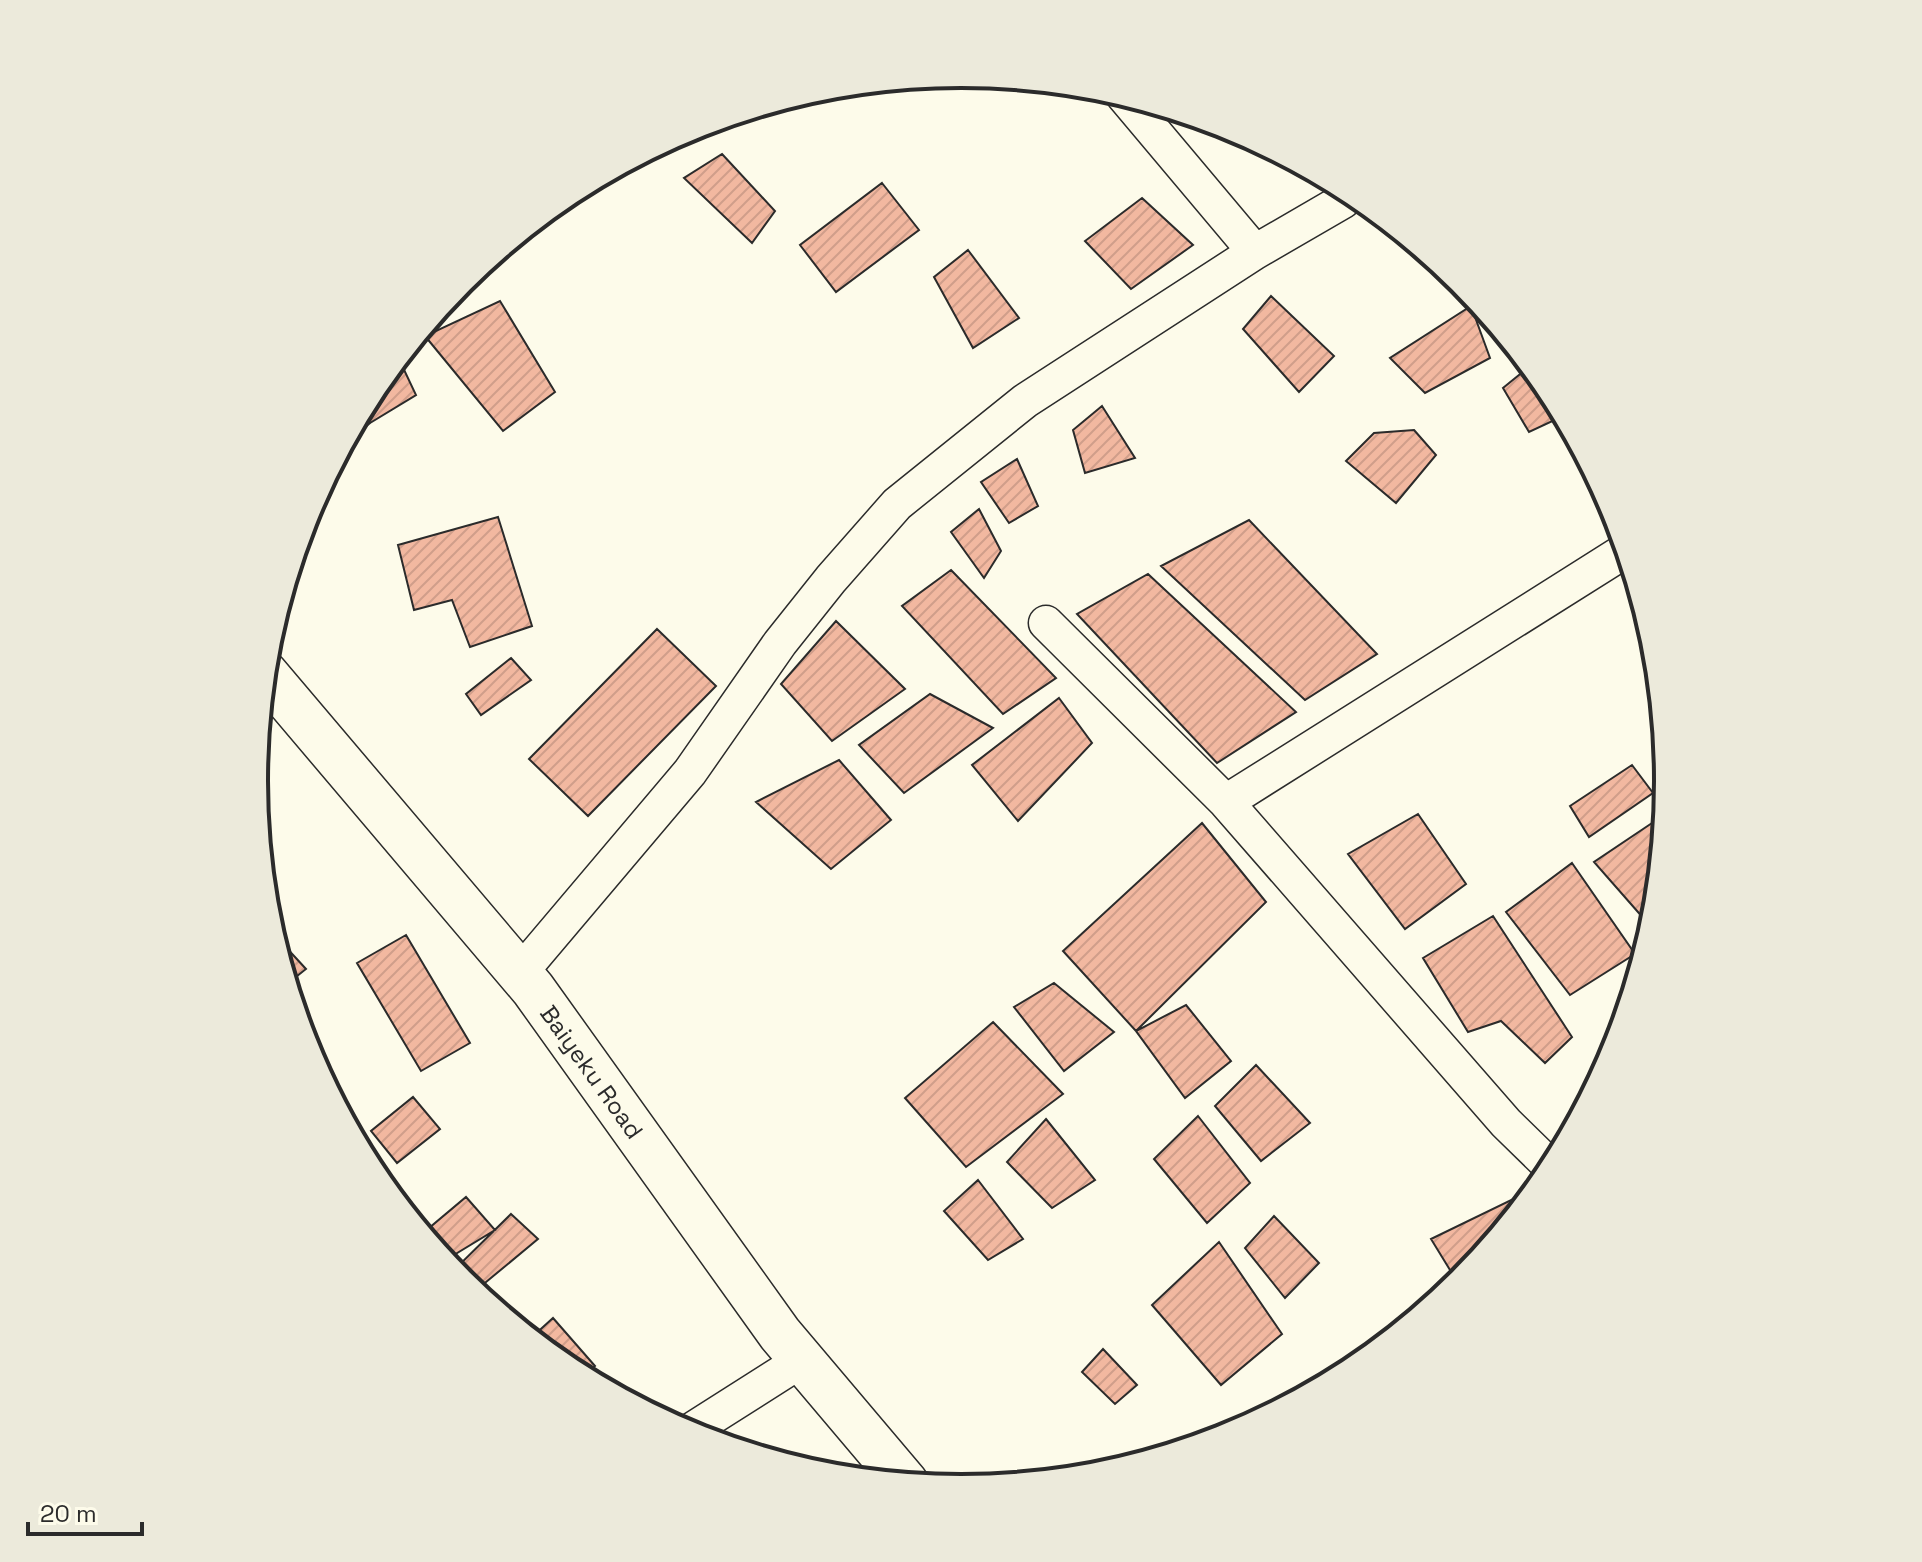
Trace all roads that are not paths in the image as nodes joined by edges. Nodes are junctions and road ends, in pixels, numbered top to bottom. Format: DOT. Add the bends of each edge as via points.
graph roads {
  1 [pos="1137,111"];
  2 [pos="1341,202"];
  3 [pos="1255,252"];
  4 [pos="1616,556"];
  5 [pos="1046,623"];
  6 [pos="275,685"];
  7 [pos="1226,802"];
  8 [pos="520,973"];
  9 [pos="1546,1151"];
  10 [pos="802,1360"];
  11 [pos="702,1423"];
  12 [pos="896,1471"];
  1 -- 3 [label="street"];
  2 -- 3 [label="street"];
  3 -- 8 [label="street" via="1025,401 897,504 780,643 690,772"];
  4 -- 7 [label="street"];
  5 -- 7 [label="street"];
  6 -- 8 [label="main road, Baiyeku Road"];
  7 -- 9 [label="street" via="1506,1123"];
  8 -- 10 [label="main road, Baiyeku Road"];
  10 -- 11 [label="street"];
  10 -- 12 [label="main road, Baiyeku Road"];
}
